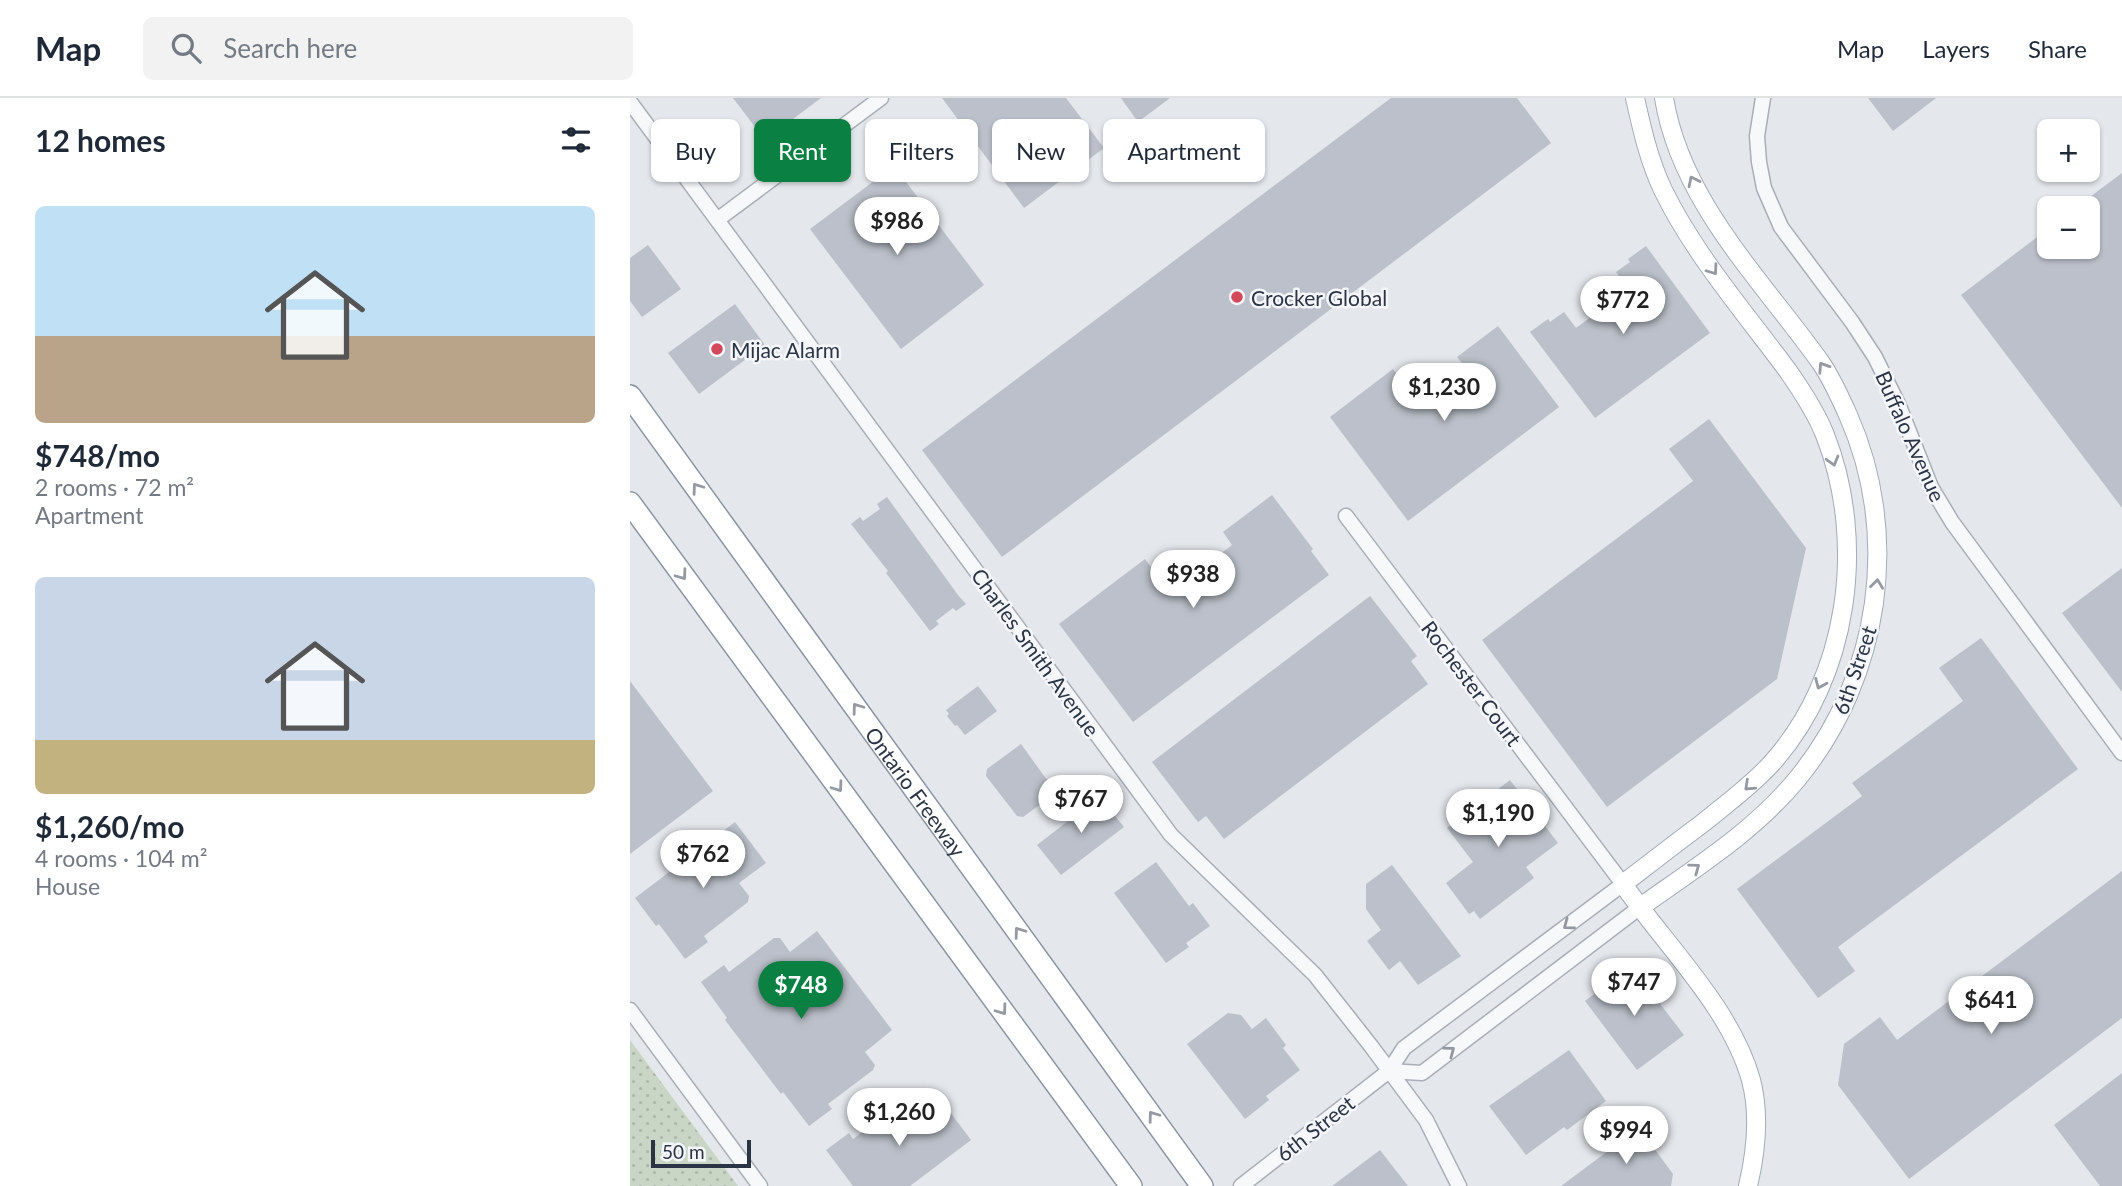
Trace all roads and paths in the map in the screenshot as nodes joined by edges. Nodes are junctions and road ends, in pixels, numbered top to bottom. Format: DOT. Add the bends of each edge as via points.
graph roads {
  1 [pos="881,98"];
  2 [pos="1635,98"];
  3 [pos="1664,98"];
  4 [pos="1763,98"];
  5 [pos="630,102"];
  6 [pos="717,220"];
  7 [pos="630,396"];
  8 [pos="630,503"];
  9 [pos="1346,516"];
  10 [pos="2122,753"];
  11 [pos="1623,884"];
  12 [pos="1639,908"];
  13 [pos="630,1010"];
  14 [pos="1389,1071"];
  15 [pos="1198,1179"];
  16 [pos="760,1186"];
  17 [pos="1131,1186"];
  18 [pos="1241,1186"];
  19 [pos="1459,1186"];
  20 [pos="1748,1186"];
  1 -- 6 [label="street"];
  2 -- 11 [label="main road, 6th Street, one-way" via="1643,136 1678,218 1788,371 1824,433 1838,476 1848,554 1837,636 1822,680 1793,734 1772,763 1738,795"];
  12 -- 3 [label="main road, 6th Street, one-way" via="1752,824 1818,752 1848,698 1864,652 1878,569 1877,523 1867,464 1841,399 1823,365 1706,208 1679,152"];
  4 -- 10 [label="street, Buffalo Avenue" via="1759,162 1764,188 1781,227 1875,357 1931,487 1952,522"];
  5 -- 6 [label="street, Charles Smith Avenue"];
  6 -- 14 [label="street, Charles Smith Avenue" via="1171,835 1315,975"];
  15 -- 7 [label="highway, Ontario Freeway, one-way"];
  8 -- 17 [label="highway, one-way"];
  9 -- 11 [label="street, Rochester Court"];
  11 -- 12 [label="main road"];
  11 -- 14 [label="street, 6th Street, one-way" via="1404,1048"];
  14 -- 12 [label="street, 6th Street, one-way" via="1422,1073"];
  12 -- 20 [label="main road" via="1710,999 1742,1056 1756,1115"];
  13 -- 16 [label="street"];
  14 -- 18 [label="street, 6th Street"];
  14 -- 19 [label="street, Charles Smith Avenue" via="1430,1128"];
}
